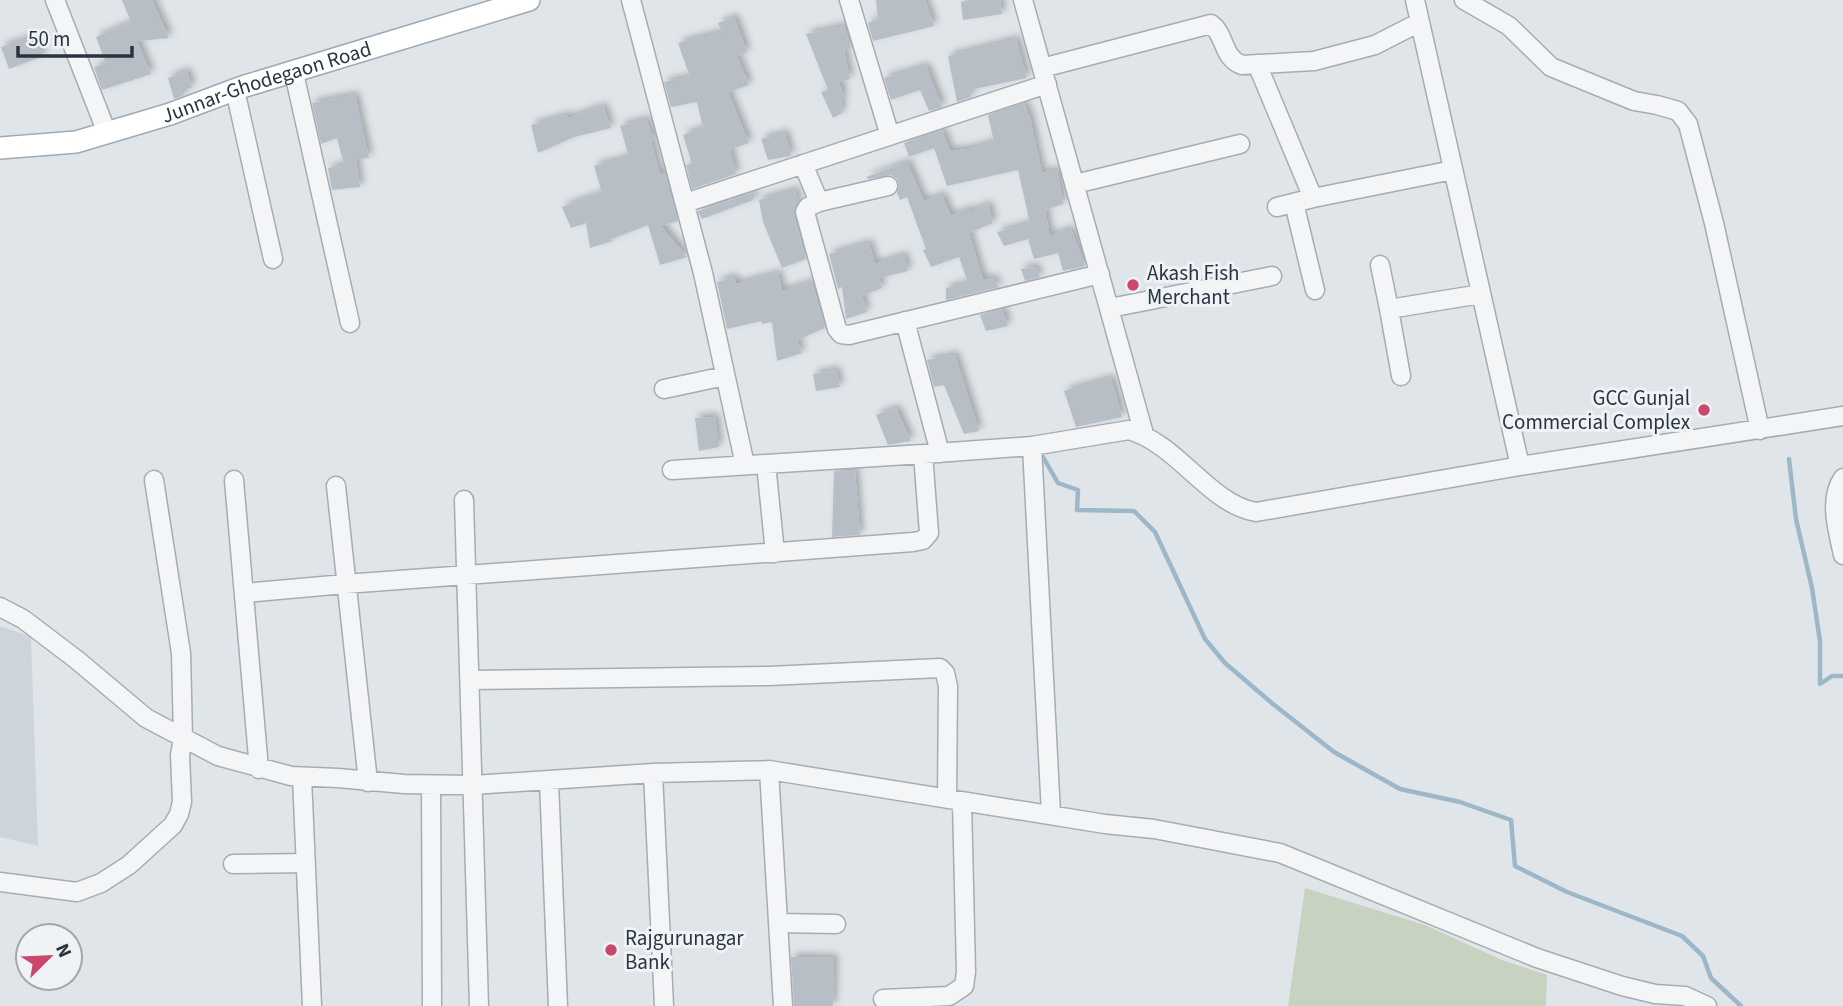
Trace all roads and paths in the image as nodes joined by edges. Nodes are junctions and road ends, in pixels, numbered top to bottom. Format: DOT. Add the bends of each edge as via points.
graph roads {
  1 [pos="55,0"];
  2 [pos="529,0"];
  3 [pos="631,0"];
  4 [pos="849,0"];
  5 [pos="1023,0"];
  6 [pos="1415,0"];
  7 [pos="1464,0"];
  8 [pos="1420,22"];
  9 [pos="1257,64"];
  10 [pos="294,73"];
  11 [pos="1044,76"];
  12 [pos="235,90"];
  13 [pos="107,133"];
  14 [pos="890,135"];
  15 [pos="1240,144"];
  16 [pos="0,148"];
  17 [pos="803,164"];
  18 [pos="1453,170"];
  19 [pos="1074,184"];
  20 [pos="888,186"];
  21 [pos="1313,198"];
  22 [pos="819,202"];
  23 [pos="685,203"];
  24 [pos="273,259"];
  25 [pos="1380,265"];
  26 [pos="1100,274"];
  27 [pos="1272,276"];
  28 [pos="1315,290"];
  29 [pos="1481,293"];
  30 [pos="1110,307"];
  31 [pos="1390,309"];
  32 [pos="905,321"];
  33 [pos="350,323"];
  34 [pos="725,376"];
  35 [pos="1401,376"];
  36 [pos="664,389"];
  37 [pos="1843,416"];
  38 [pos="1760,430"];
  39 [pos="1144,434"];
  40 [pos="1032,446"];
  41 [pos="931,454"];
  42 [pos="766,464"];
  43 [pos="745,466"];
  44 [pos="1520,466"];
  45 [pos="672,470"];
  46 [pos="1843,478"];
  47 [pos="154,480"];
  48 [pos="234,480"];
  49 [pos="336,486"];
  50 [pos="464,500"];
  51 [pos="775,553"];
  52 [pos="1843,555"];
  53 [pos="466,576"];
  54 [pos="345,584"];
  55 [pos="244,593"];
  56 [pos="0,607"];
  57 [pos="470,680"];
  58 [pos="183,738"];
  59 [pos="259,769"];
  60 [pos="769,769"];
  61 [pos="653,772"];
  62 [pos="302,777"];
  63 [pos="550,780"];
  64 [pos="368,782"];
  65 [pos="431,785"];
  66 [pos="473,785"];
  67 [pos="954,801"];
  68 [pos="1051,814"];
  69 [pos="306,863"];
  70 [pos="233,864"];
  71 [pos="0,882"];
  72 [pos="778,923"];
  73 [pos="836,924"];
  74 [pos="883,999"];
  75 [pos="312,1006"];
  76 [pos="432,1006"];
  77 [pos="479,1006"];
  78 [pos="558,1006"];
  79 [pos="664,1006"];
  80 [pos="783,1006"];
  81 [pos="1707,1006"];
  1 -- 13 [label="street"];
  2 -- 10 [label="main road, Junnar-Ghodegaon Road"];
  3 -- 23 [label="street"];
  4 -- 14 [label="street"];
  5 -- 11 [label="street"];
  6 -- 8 [label="street"];
  7 -- 38 [label="street" via="1509,26 1551,67 1634,101 1678,111 1688,124"];
  8 -- 9 [label="street" via="1375,45 1338,55"];
  8 -- 18 [label="street"];
  9 -- 11 [label="street" via="1235,63 1211,24"];
  9 -- 21 [label="street"];
  10 -- 12 [label="main road, Junnar-Ghodegaon Road"];
  10 -- 33 [label="street"];
  11 -- 14 [label="street"];
  11 -- 19 [label="street"];
  12 -- 13 [label="main road, Junnar-Ghodegaon Road"];
  12 -- 24 [label="street"];
  13 -- 16 [label="main road, Junnar-Ghodegaon Road" via="76,142"];
  14 -- 17 [label="street"];
  15 -- 19 [label="street"];
  17 -- 22 [label="street"];
  17 -- 23 [label="street"];
  18 -- 21 [label="street"];
  18 -- 29 [label="street"];
  19 -- 26 [label="street"];
  20 -- 22 [label="street"];
  21 -- 28 [label="street" via="1286,205"];
  22 -- 32 [label="street" via="805,212 841,334"];
  23 -- 34 [label="street"];
  25 -- 31 [label="street"];
  26 -- 30 [label="street"];
  26 -- 32 [label="street"];
  27 -- 30 [label="street"];
  29 -- 31 [label="street"];
  29 -- 44 [label="street"];
  30 -- 39 [label="street"];
  31 -- 35 [label="street"];
  32 -- 41 [label="street"];
  34 -- 36 [label="street"];
  34 -- 43 [label="street"];
  37 -- 38 [label="street"];
  38 -- 44 [label="street"];
  39 -- 40 [label="street" via="1129,430"];
  39 -- 44 [label="street" via="1213,489 1256,512"];
  40 -- 41 [label="street"];
  40 -- 68 [label="street"];
  41 -- 42 [label="street"];
  41 -- 51 [label="street" via="929,533 923,540"];
  42 -- 43 [label="street"];
  42 -- 51 [label="street"];
  43 -- 45 [label="street"];
  46 -- 52 [label="street" via="1837,487 1835,515"];
  47 -- 58 [label="street" via="181,653"];
  48 -- 55 [label="street"];
  49 -- 54 [label="street"];
  50 -- 53 [label="street"];
  51 -- 53 [label="street"];
  53 -- 54 [label="street"];
  53 -- 57 [label="street"];
  54 -- 55 [label="street"];
  54 -- 64 [label="street"];
  55 -- 59 [label="street"];
  56 -- 58 [label="street" via="77,660 146,718"];
  57 -- 66 [label="street"];
  57 -- 67 [label="street" via="769,676 940,668 948,686"];
  58 -- 59 [label="street"];
  58 -- 71 [label="street" via="179,814 129,865 101,883 77,891"];
  59 -- 62 [label="street"];
  60 -- 61 [label="street"];
  60 -- 67 [label="street"];
  60 -- 72 [label="street"];
  61 -- 63 [label="street"];
  61 -- 79 [label="street"];
  62 -- 64 [label="street"];
  62 -- 69 [label="street"];
  63 -- 66 [label="street"];
  63 -- 78 [label="street"];
  64 -- 65 [label="street"];
  65 -- 66 [label="street"];
  65 -- 76 [label="street"];
  66 -- 77 [label="street"];
  67 -- 68 [label="street"];
  67 -- 74 [label="street" via="964,986 949,996"];
  68 -- 81 [label="street" via="1280,853 1538,958 1622,986 1685,996"];
  69 -- 70 [label="street"];
  69 -- 75 [label="street"];
  72 -- 73 [label="street"];
  72 -- 80 [label="street"];
}
